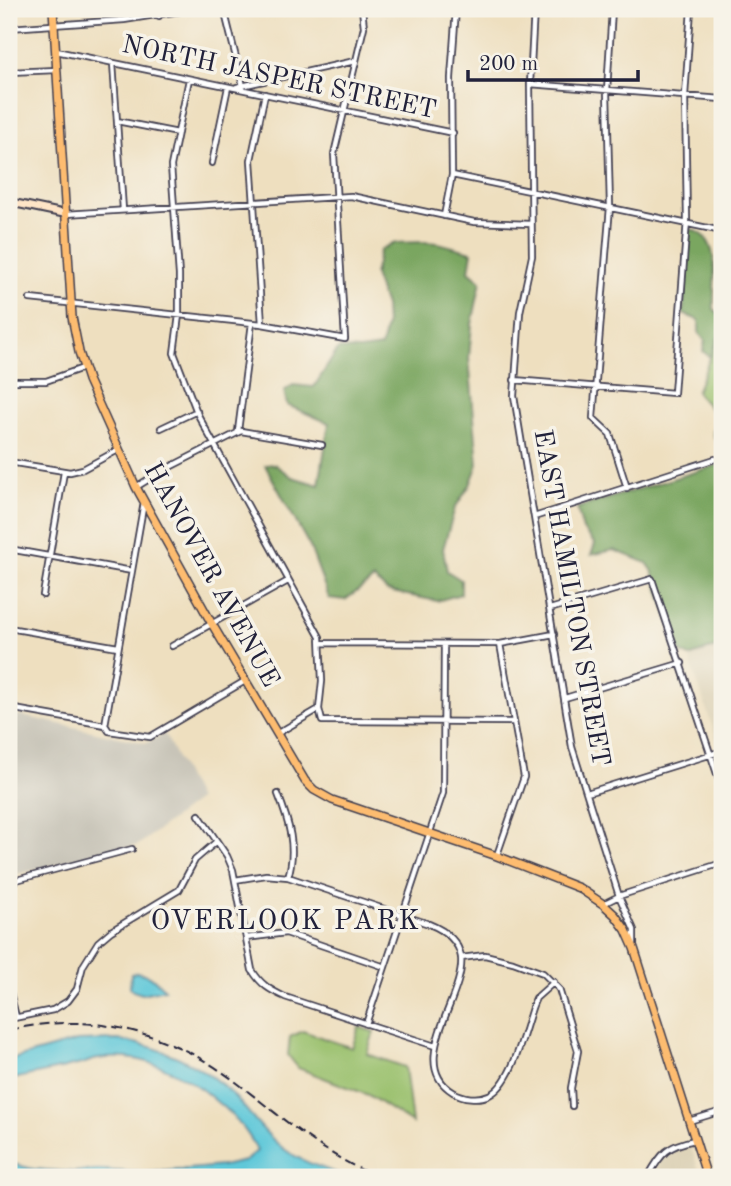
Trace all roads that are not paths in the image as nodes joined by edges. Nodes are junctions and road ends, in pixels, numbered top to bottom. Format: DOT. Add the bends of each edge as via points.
graph roads {
  1 [pos="53,9"];
  2 [pos="161,9"];
  3 [pos="193,9"];
  4 [pos="224,9"];
  5 [pos="362,9"];
  6 [pos="456,9"];
  7 [pos="534,9"];
  8 [pos="612,9"];
  9 [pos="691,9"];
  10 [pos="159,16"];
  11 [pos="54,25"];
  12 [pos="9,28"];
  13 [pos="56,51"];
  14 [pos="355,61"];
  15 [pos="113,63"];
  16 [pos="58,70"];
  17 [pos="9,72"];
  18 [pos="189,79"];
  19 [pos="530,84"];
  20 [pos="243,86"];
  21 [pos="230,87"];
  22 [pos="607,91"];
  23 [pos="265,94"];
  24 [pos="685,96"];
  25 [pos="722,99"];
  26 [pos="344,111"];
  27 [pos="117,121"];
  28 [pos="178,133"];
  29 [pos="453,133"];
  30 [pos="212,163"];
  31 [pos="452,175"];
  32 [pos="531,191"];
  33 [pos="337,196"];
  34 [pos="9,202"];
  35 [pos="254,202"];
  36 [pos="174,206"];
  37 [pos="610,207"];
  38 [pos="123,210"];
  39 [pos="66,214"];
  40 [pos="444,216"];
  41 [pos="531,224"];
  42 [pos="687,224"];
  43 [pos="722,231"];
  44 [pos="30,299"];
  45 [pos="72,303"];
  46 [pos="179,315"];
  47 [pos="252,323"];
  48 [pos="262,324"];
  49 [pos="83,368"];
  50 [pos="514,380"];
  51 [pos="9,381"];
  52 [pos="595,386"];
  53 [pos="197,411"];
  54 [pos="161,428"];
  55 [pos="238,431"];
  56 [pos="214,444"];
  57 [pos="322,445"];
  58 [pos="118,450"];
  59 [pos="715,459"];
  60 [pos="9,462"];
  61 [pos="64,472"];
  62 [pos="136,487"];
  63 [pos="627,488"];
  64 [pos="145,501"];
  65 [pos="534,517"];
  66 [pos="9,549"];
  67 [pos="49,556"];
  68 [pos="132,571"];
  69 [pos="288,581"];
  70 [pos="43,595"];
  71 [pos="550,609"];
  72 [pos="212,624"];
  73 [pos="9,628"];
  74 [pos="554,634"];
  75 [pos="322,643"];
  76 [pos="444,644"];
  77 [pos="500,644"];
  78 [pos="172,646"];
  79 [pos="118,647"];
  80 [pos="682,663"];
  81 [pos="245,681"];
  82 [pos="565,698"];
  83 [pos="9,708"];
  84 [pos="319,709"];
  85 [pos="444,722"];
  86 [pos="514,722"];
  87 [pos="105,725"];
  88 [pos="277,733"];
  89 [pos="722,751"];
  90 [pos="712,755"];
  91 [pos="722,789"];
  92 [pos="587,793"];
  93 [pos="278,794"];
  94 [pos="199,815"];
  95 [pos="430,833"];
  96 [pos="216,842"];
  97 [pos="132,849"];
  98 [pos="497,856"];
  99 [pos="722,863"];
  100 [pos="288,877"];
  101 [pos="235,880"];
  102 [pos="9,882"];
  103 [pos="619,896"];
  104 [pos="603,904"];
  105 [pos="403,916"];
  106 [pos="246,938"];
  107 [pos="634,948"];
  108 [pos="461,958"];
  109 [pos="385,967"];
  110 [pos="554,982"];
  111 [pos="9,988"];
  112 [pos="16,1017"];
  113 [pos="9,1019"];
  114 [pos="366,1024"];
  115 [pos="435,1046"];
  116 [pos="572,1106"];
  117 [pos="722,1111"];
  118 [pos="689,1122"];
  119 [pos="695,1140"];
  120 [pos="648,1177"];
  121 [pos="707,1177"];
  1 -- 11 [label="main road, HANOVER AVENUE"];
  2 -- 10 [label="street"];
  3 -- 10 [label="street"];
  4 -- 20 [label="street"];
  5 -- 14 [label="street" via="364,27"];
  6 -- 29 [label="street"];
  7 -- 19 [label="street, EAST HAMILTON STREET"];
  8 -- 22 [label="street"];
  9 -- 24 [label="street"];
  10 -- 11 [label="street"];
  11 -- 12 [label="street"];
  11 -- 13 [label="main road, HANOVER AVENUE"];
  13 -- 15 [label="street, NORTH JASPER STREET"];
  13 -- 16 [label="main road, HANOVER AVENUE"];
  14 -- 20 [label="street"];
  14 -- 26 [label="street"];
  15 -- 18 [label="street, NORTH JASPER STREET"];
  15 -- 27 [label="street"];
  16 -- 17 [label="street"];
  16 -- 39 [label="main road, HANOVER AVENUE"];
  18 -- 21 [label="street, NORTH JASPER STREET"];
  18 -- 28 [label="street"];
  19 -- 22 [label="street"];
  19 -- 32 [label="street, EAST HAMILTON STREET"];
  20 -- 21 [label="street"];
  21 -- 23 [label="street, NORTH JASPER STREET"];
  21 -- 30 [label="street"];
  22 -- 24 [label="street"];
  22 -- 37 [label="street"];
  23 -- 26 [label="street, NORTH JASPER STREET"];
  23 -- 35 [label="street" via="251,160"];
  24 -- 25 [label="street"];
  24 -- 42 [label="street"];
  26 -- 29 [label="street, NORTH JASPER STREET"];
  26 -- 33 [label="street" via="334,154"];
  27 -- 28 [label="street"];
  27 -- 38 [label="street"];
  28 -- 36 [label="street" via="172,166"];
  29 -- 31 [label="street"];
  31 -- 32 [label="street"];
  31 -- 40 [label="street"];
  32 -- 37 [label="street"];
  32 -- 41 [label="street, EAST HAMILTON STREET"];
  33 -- 35 [label="street"];
  33 -- 40 [label="street"];
  33 -- 48 [label="street" via="345,339"];
  34 -- 39 [label="main road"];
  35 -- 36 [label="street"];
  35 -- 48 [label="street"];
  36 -- 38 [label="street"];
  36 -- 46 [label="street"];
  37 -- 42 [label="street"];
  37 -- 52 [label="street"];
  38 -- 39 [label="street"];
  39 -- 45 [label="main road, HANOVER AVENUE"];
  40 -- 41 [label="street" via="488,224"];
  41 -- 50 [label="street, EAST HAMILTON STREET" via="531,264 520,312"];
  42 -- 43 [label="street"];
  42 -- 52 [label="street" via="674,393"];
  44 -- 45 [label="street"];
  45 -- 46 [label="street"];
  45 -- 49 [label="main road, HANOVER AVENUE"];
  46 -- 47 [label="street"];
  46 -- 53 [label="street" via="174,353"];
  47 -- 48 [label="street"];
  47 -- 55 [label="street"];
  49 -- 51 [label="street" via="46,381"];
  49 -- 58 [label="main road, HANOVER AVENUE"];
  50 -- 52 [label="street"];
  50 -- 65 [label="street, EAST HAMILTON STREET"];
  52 -- 63 [label="street" via="594,421 610,434"];
  53 -- 54 [label="street"];
  53 -- 56 [label="street"];
  55 -- 56 [label="street"];
  55 -- 57 [label="street"];
  56 -- 62 [label="street"];
  56 -- 69 [label="street"];
  58 -- 61 [label="street" via="83,469"];
  58 -- 62 [label="main road, HANOVER AVENUE"];
  59 -- 63 [label="street"];
  60 -- 61 [label="street"];
  61 -- 67 [label="street"];
  62 -- 64 [label="main road, HANOVER AVENUE"];
  63 -- 65 [label="street"];
  64 -- 68 [label="street"];
  64 -- 72 [label="main road, HANOVER AVENUE"];
  65 -- 71 [label="street, EAST HAMILTON STREET"];
  66 -- 67 [label="street"];
  67 -- 68 [label="street"];
  67 -- 70 [label="street"];
  68 -- 79 [label="street"];
  69 -- 72 [label="street"];
  69 -- 75 [label="street"];
  71 -- 74 [label="street, EAST HAMILTON STREET"];
  71 -- 80 [label="street" via="652,579"];
  72 -- 78 [label="street"];
  72 -- 81 [label="main road, HANOVER AVENUE"];
  73 -- 79 [label="street"];
  74 -- 77 [label="street"];
  74 -- 82 [label="street, EAST HAMILTON STREET"];
  75 -- 76 [label="street"];
  75 -- 84 [label="street"];
  76 -- 77 [label="street"];
  76 -- 85 [label="street"];
  77 -- 86 [label="street"];
  79 -- 87 [label="street"];
  80 -- 82 [label="street"];
  80 -- 90 [label="street"];
  81 -- 87 [label="street" via="150,737 109,731"];
  81 -- 88 [label="main road, HANOVER AVENUE"];
  82 -- 92 [label="street, EAST HAMILTON STREET" via="572,747"];
  83 -- 87 [label="street"];
  84 -- 85 [label="street" via="322,720"];
  84 -- 88 [label="street"];
  85 -- 86 [label="street"];
  85 -- 95 [label="street" via="443,793"];
  86 -- 98 [label="street" via="524,777"];
  88 -- 95 [label="main road, HANOVER AVENUE" via="305,781 323,796"];
  89 -- 90 [label="street"];
  90 -- 91 [label="street"];
  90 -- 92 [label="street"];
  92 -- 103 [label="street, EAST HAMILTON STREET"];
  93 -- 100 [label="street" via="294,854"];
  94 -- 96 [label="street"];
  95 -- 98 [label="main road, HANOVER AVENUE"];
  95 -- 105 [label="street"];
  96 -- 101 [label="street" via="227,856"];
  96 -- 112 [label="street" via="195,860 179,890 98,942 68,1000 53,1010"];
  97 -- 102 [label="street"];
  98 -- 104 [label="main road, HANOVER AVENUE" via="571,884"];
  99 -- 103 [label="street"];
  100 -- 101 [label="street" via="266,874"];
  100 -- 105 [label="street"];
  101 -- 106 [label="street"];
  103 -- 104 [label="street"];
  103 -- 107 [label="street, EAST HAMILTON STREET" via="634,930"];
  104 -- 107 [label="main road, HANOVER AVENUE" via="621,922"];
  105 -- 108 [label="street" via="441,929 454,939"];
  105 -- 109 [label="street"];
  106 -- 109 [label="street" via="286,933"];
  106 -- 114 [label="street" via="252,970 267,989"];
  107 -- 118 [label="main road, EAST HAMILTON STREET"];
  108 -- 110 [label="street" via="494,957 533,968"];
  108 -- 115 [label="street" via="460,975"];
  109 -- 114 [label="street"];
  110 -- 115 [label="street" via="536,998 507,1080 490,1094 460,1096 445,1087 434,1062"];
  110 -- 116 [label="street" via="578,1051"];
  111 -- 112 [label="street"];
  112 -- 113 [label="street"];
  114 -- 115 [label="street"];
  117 -- 118 [label="street"];
  118 -- 119 [label="main road, EAST HAMILTON STREET"];
  119 -- 120 [label="street" via="670,1147"];
  119 -- 121 [label="main road, EAST HAMILTON STREET"];
}
